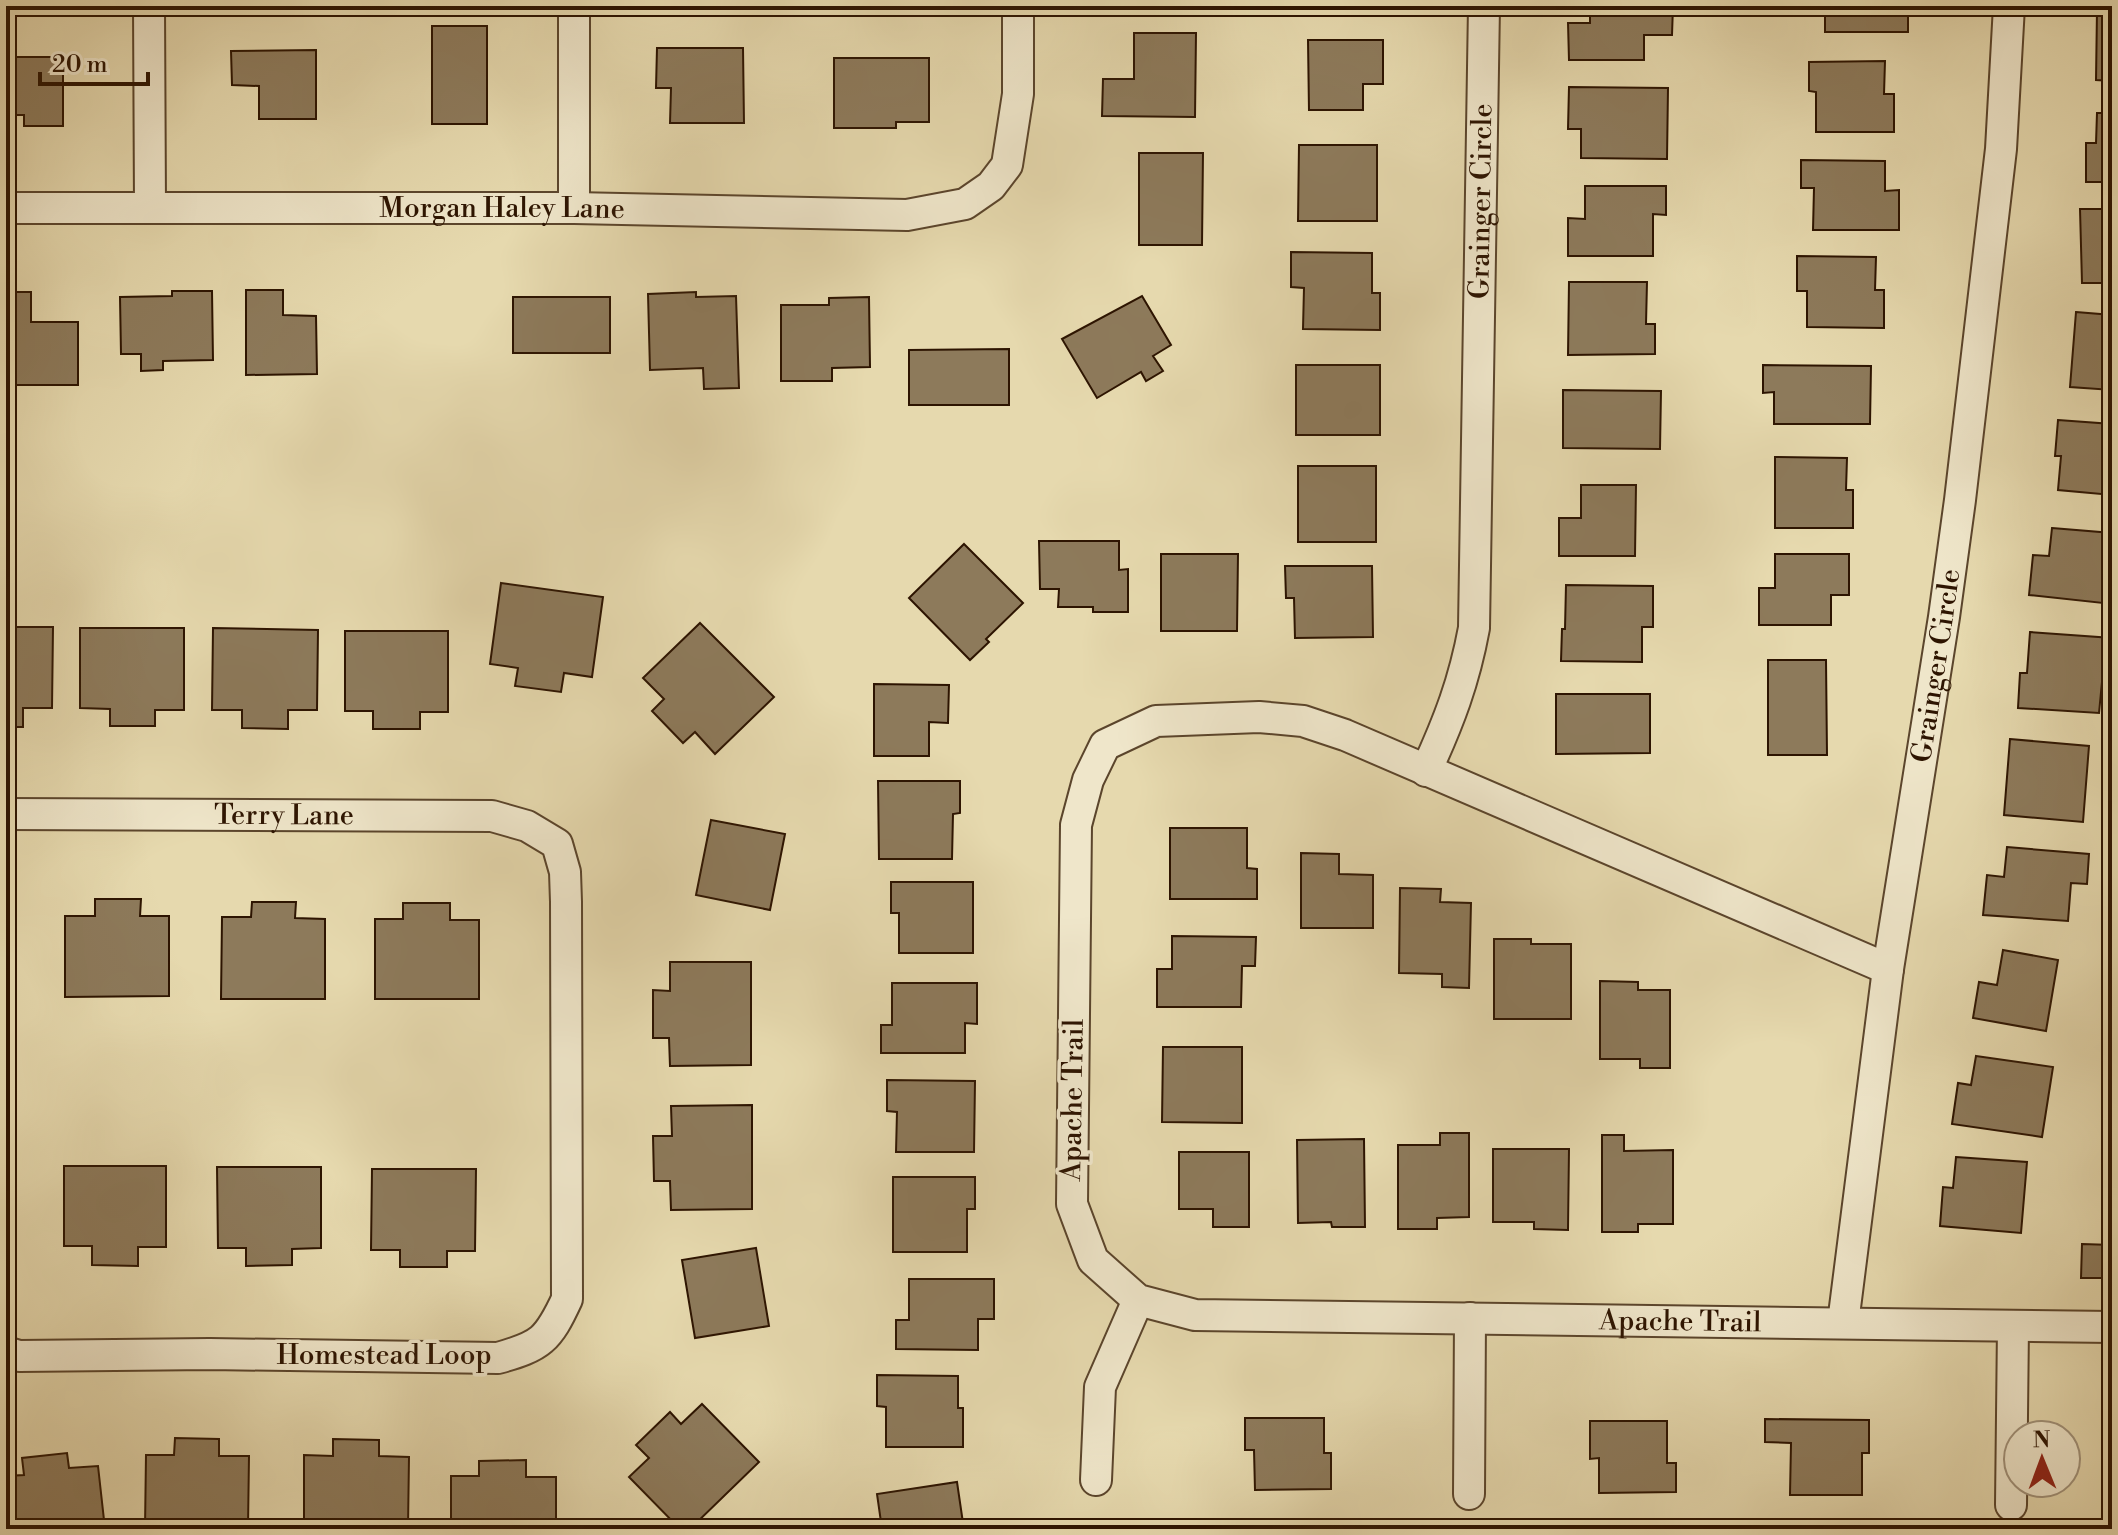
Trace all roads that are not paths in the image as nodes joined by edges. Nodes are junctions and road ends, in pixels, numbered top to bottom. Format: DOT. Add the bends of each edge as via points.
graph roads {
  1 [pos="149,6"];
  2 [pos="574,6"];
  3 [pos="1018,6"];
  4 [pos="1484,6"];
  5 [pos="2009,6"];
  6 [pos="150,207"];
  7 [pos="6,208"];
  8 [pos="574,208"];
  9 [pos="1426,771"];
  10 [pos="6,814"];
  11 [pos="557,844"];
  12 [pos="1888,969"];
  13 [pos="1138,1300"];
  14 [pos="1470,1318"];
  15 [pos="1843,1323"];
  16 [pos="2013,1326"];
  17 [pos="2112,1327"];
  18 [pos="6,1352"];
  19 [pos="1096,1480"];
  20 [pos="1469,1494"];
  21 [pos="2011,1505"];
  1 -- 6 [label="street"];
  2 -- 8 [label="street"];
  3 -- 8 [label="street, Morgan Haley Lane" via="1018,94 1007,165 991,186 965,204 907,215"];
  4 -- 9 [label="street, Grainger Circle" via="1474,628 1465,675"];
  5 -- 12 [label="street, Grainger Circle" via="2001,149 1960,500"];
  6 -- 7 [label="street, Morgan Haley Lane"];
  6 -- 8 [label="street, Morgan Haley Lane"];
  9 -- 12 [label="street, Apache Trail"];
  9 -- 13 [label="street, Apache Trail" via="1303,721 1259,717 1156,721 1105,745 1088,780 1076,825 1072,1204 1093,1260"];
  10 -- 11 [label="street, Terry Lane" via="492,816 527,826"];
  11 -- 18 [label="street, Homestead Loop" via="566,902 567,1299 553,1330 530,1349 498,1358"];
  12 -- 15 [label="street, Grainger Circle"];
  13 -- 14 [label="street, Apache Trail" via="1195,1315"];
  13 -- 19 [label="street" via="1100,1387"];
  14 -- 15 [label="street, Apache Trail"];
  14 -- 20 [label="street"];
  15 -- 16 [label="street, Apache Trail"];
  16 -- 17 [label="street, Apache Trail"];
  16 -- 21 [label="street"];
}
